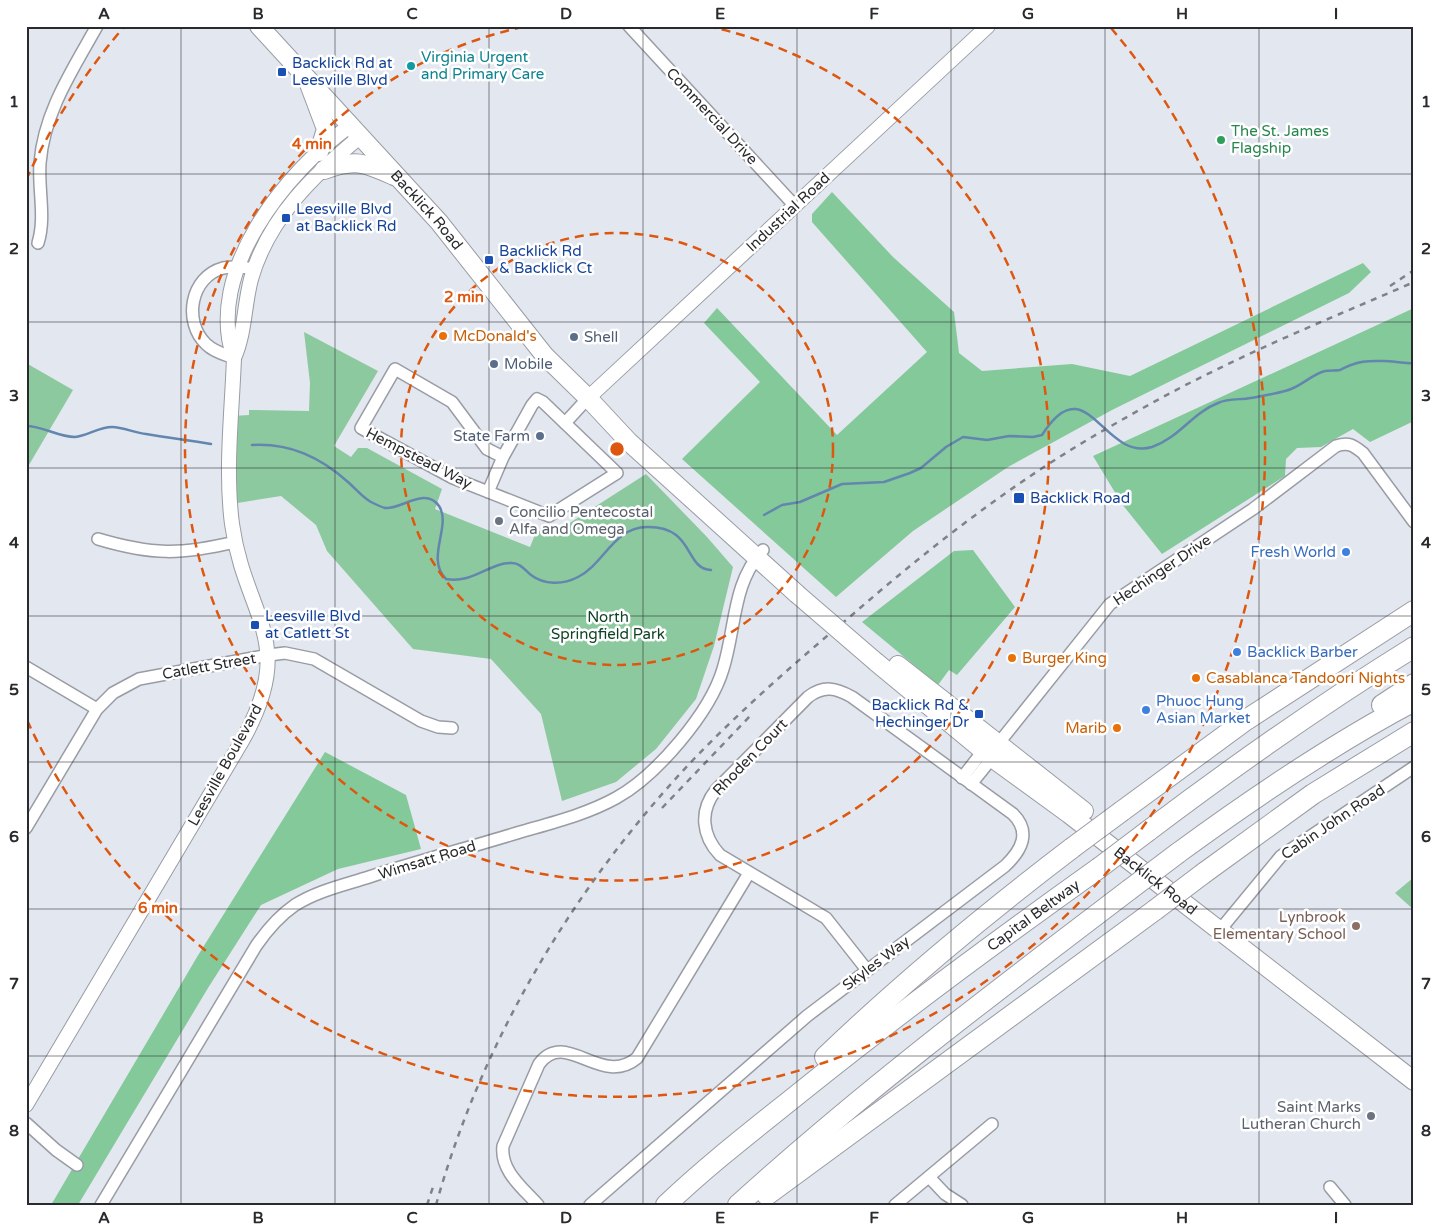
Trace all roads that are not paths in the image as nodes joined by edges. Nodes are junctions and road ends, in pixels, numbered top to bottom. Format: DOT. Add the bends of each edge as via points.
graph roads {
  1 [pos="97,26"];
  2 [pos="259,26"];
  3 [pos="629,26"];
  4 [pos="988,26"];
  5 [pos="307,76"];
  6 [pos="356,130"];
  7 [pos="319,152"];
  8 [pos="324,170"];
  9 [pos="401,179"];
  10 [pos="795,206"];
  11 [pos="38,243"];
  12 [pos="238,266"];
  13 [pos="254,269"];
  14 [pos="234,358"];
  15 [pos="588,398"];
  16 [pos="565,423"];
  17 [pos="503,457"];
  18 [pos="488,492"];
  19 [pos="1414,522"];
  20 [pos="98,539"];
  21 [pos="236,542"];
  22 [pos="760,554"];
  23 [pos="1414,611"];
  24 [pos="1414,647"];
  25 [pos="269,655"];
  26 [pos="1414,661"];
  27 [pos="26,667"];
  28 [pos="1414,684"];
  29 [pos="1414,701"];
  30 [pos="97,709"];
  31 [pos="452,728"];
  32 [pos="1414,732"];
  33 [pos="991,751"];
  34 [pos="1414,767"];
  35 [pos="967,781"];
  36 [pos="1265,791"];
  37 [pos="26,828"];
  38 [pos="1148,831"];
  39 [pos="749,873"];
  40 [pos="1224,925"];
  41 [pos="866,970"];
  42 [pos="1414,1066"];
  43 [pos="1414,1081"];
  44 [pos="26,1105"];
  45 [pos="26,1123"];
  46 [pos="992,1124"];
  47 [pos="718,1158"];
  48 [pos="76,1165"];
  49 [pos="929,1177"];
  50 [pos="1330,1187"];
  51 [pos="101,1205"];
  52 [pos="538,1205"];
  53 [pos="590,1205"];
  54 [pos="666,1205"];
  55 [pos="738,1205"];
  56 [pos="753,1205"];
  57 [pos="895,1205"];
  58 [pos="962,1205"];
  59 [pos="1345,1205"];
  1 -- 11 [label="street" via="62,87 44,138 39,189 42,221"];
  2 -- 5 [label="main road, Backlick Road"];
  3 -- 10 [label="street, Commercial Drive"];
  4 -- 10 [label="street, Industrial Road"];
  5 -- 6 [label="main road, Backlick Road"];
  5 -- 7 [label="main road" via="326,129"];
  6 -- 7 [label="street, Leesville Boulevard"];
  6 -- 8 [label="street, Leesville Boulevard"];
  6 -- 9 [label="main road, Backlick Road"];
  7 -- 12 [label="street, Leesville Boulevard" via="270,206"];
  8 -- 9 [label="main road" via="355,161"];
  8 -- 13 [label="street, Leesville Boulevard" via="282,216"];
  9 -- 15 [label="main road, Backlick Road" via="465,252 537,348"];
  10 -- 15 [label="street, Industrial Road"];
  12 -- 13 [label="street"];
  12 -- 14 [label="street, Leesville Boulevard" via="227,331"];
  12 -- 14 [label="street" via="224,268 208,277 196,292 192,310 196,329 203,341 216,351"];
  13 -- 14 [label="street, Leesville Boulevard" via="243,334"];
  14 -- 21 [label="street, Leesville Boulevard" via="230,489"];
  15 -- 16 [label="street"];
  15 -- 22 [label="main road, Backlick Road" via="633,430"];
  16 -- 17 [label="street" via="537,399"];
  16 -- 18 [label="street, Hempstead Way" via="617,474 549,516"];
  17 -- 18 [label="street"];
  17 -- 18 [label="street, Hempstead Way" via="488,449 452,402 395,370 361,428 453,478"];
  19 -- 33 [label="street, Hechinger Drive" via="1363,453 1346,443 1336,446 1292,482 1110,604"];
  20 -- 21 [label="street" via="165,553 189,552"];
  21 -- 25 [label="street, Leesville Boulevard"];
  22 -- 33 [label="main road, Backlick Road"];
  22 -- 51 [label="street, Wimsatt Road" via="748,570 739,593 724,668 709,703 662,759 619,796 571,818 386,870 321,892 296,905 274,924 256,946"];
  23 -- 47 [label="highway, bridge" via="1246,720 960,934"];
  24 -- 38 [label="highway, Capital Beltway" via="1338,693"];
  25 -- 30 [label="street, Catlett Street" via="138,679 113,692"];
  25 -- 31 [label="street, Catlett Street" via="285,653 314,659 421,721"];
  25 -- 44 [label="street, Leesville Boulevard" via="266,686 252,725"];
  26 -- 38 [label="highway"];
  27 -- 30 [label="street"];
  28 -- 36 [label="highway"];
  29 -- 36 [label="highway" via="1350,736"];
  30 -- 37 [label="street, Catlett Street"];
  32 -- 56 [label="highway, bridge" via="1313,794"];
  33 -- 35 [label="street"];
  33 -- 40 [label="main road, Backlick Road"];
  34 -- 40 [label="street, Cabin John Road" via="1281,856"];
  35 -- 39 [label="street, Rhoden Court" via="852,697 831,688 819,690 801,703 707,803 704,824 714,849"];
  35 -- 41 [label="street, Skyles Way" via="1019,820 1024,834 1020,847 1005,866"];
  36 -- 55 [label="highway, bridge" via="934,1038 856,1101"];
  38 -- 47 [label="highway, Capital Beltway, bridge" via="965,963"];
  39 -- 41 [label="street, Rhoden Court" via="826,918"];
  39 -- 52 [label="street" via="637,1058 630,1064 615,1068 556,1052 539,1064 502,1155 510,1174"];
  40 -- 42 [label="main road, Backlick Road"];
  40 -- 43 [label="main road, Backlick Road"];
  41 -- 53 [label="street, Skyles Way" via="807,1016"];
  45 -- 48 [label="street"];
  46 -- 49 [label="street"];
  47 -- 54 [label="highway, Capital Beltway"];
  49 -- 57 [label="street"];
  49 -- 58 [label="street"];
  50 -- 59 [label="street"];
}
